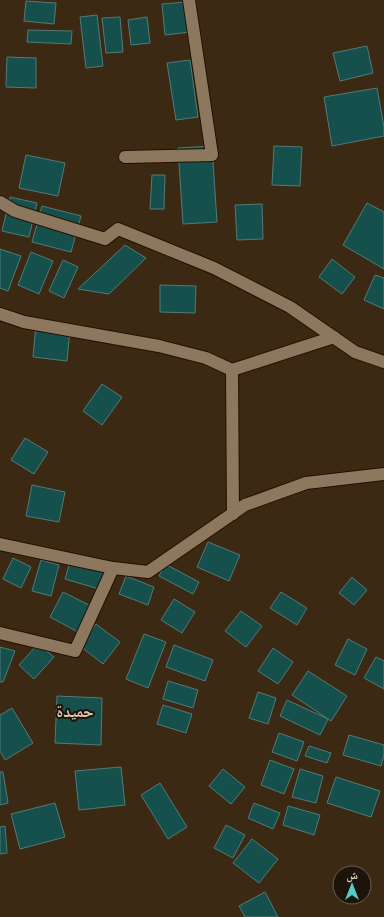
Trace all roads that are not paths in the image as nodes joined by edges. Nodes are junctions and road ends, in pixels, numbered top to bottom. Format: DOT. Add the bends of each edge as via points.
graph roads {
  1 [pos="189,0"];
  2 [pos="125,157"];
  3 [pos="0,202"];
  4 [pos="0,314"];
  5 [pos="334,337"];
  6 [pos="384,362"];
  7 [pos="232,370"];
  8 [pos="384,474"];
  9 [pos="232,514"];
  10 [pos="0,544"];
  11 [pos="113,568"];
  12 [pos="0,633"];
  1 -- 2 [label="street" via="212,155"];
  3 -- 5 [label="street" via="16,211 105,239 118,229 214,268 290,307"];
  4 -- 7 [label="street" via="24,322 159,346 206,358"];
  5 -- 6 [label="street" via="355,352"];
  5 -- 7 [label="street"];
  7 -- 9 [label="street"];
  8 -- 9 [label="street" via="306,483 245,505"];
  9 -- 11 [label="street" via="148,572"];
  10 -- 11 [label="street"];
  11 -- 12 [label="street" via="75,652"];
}
